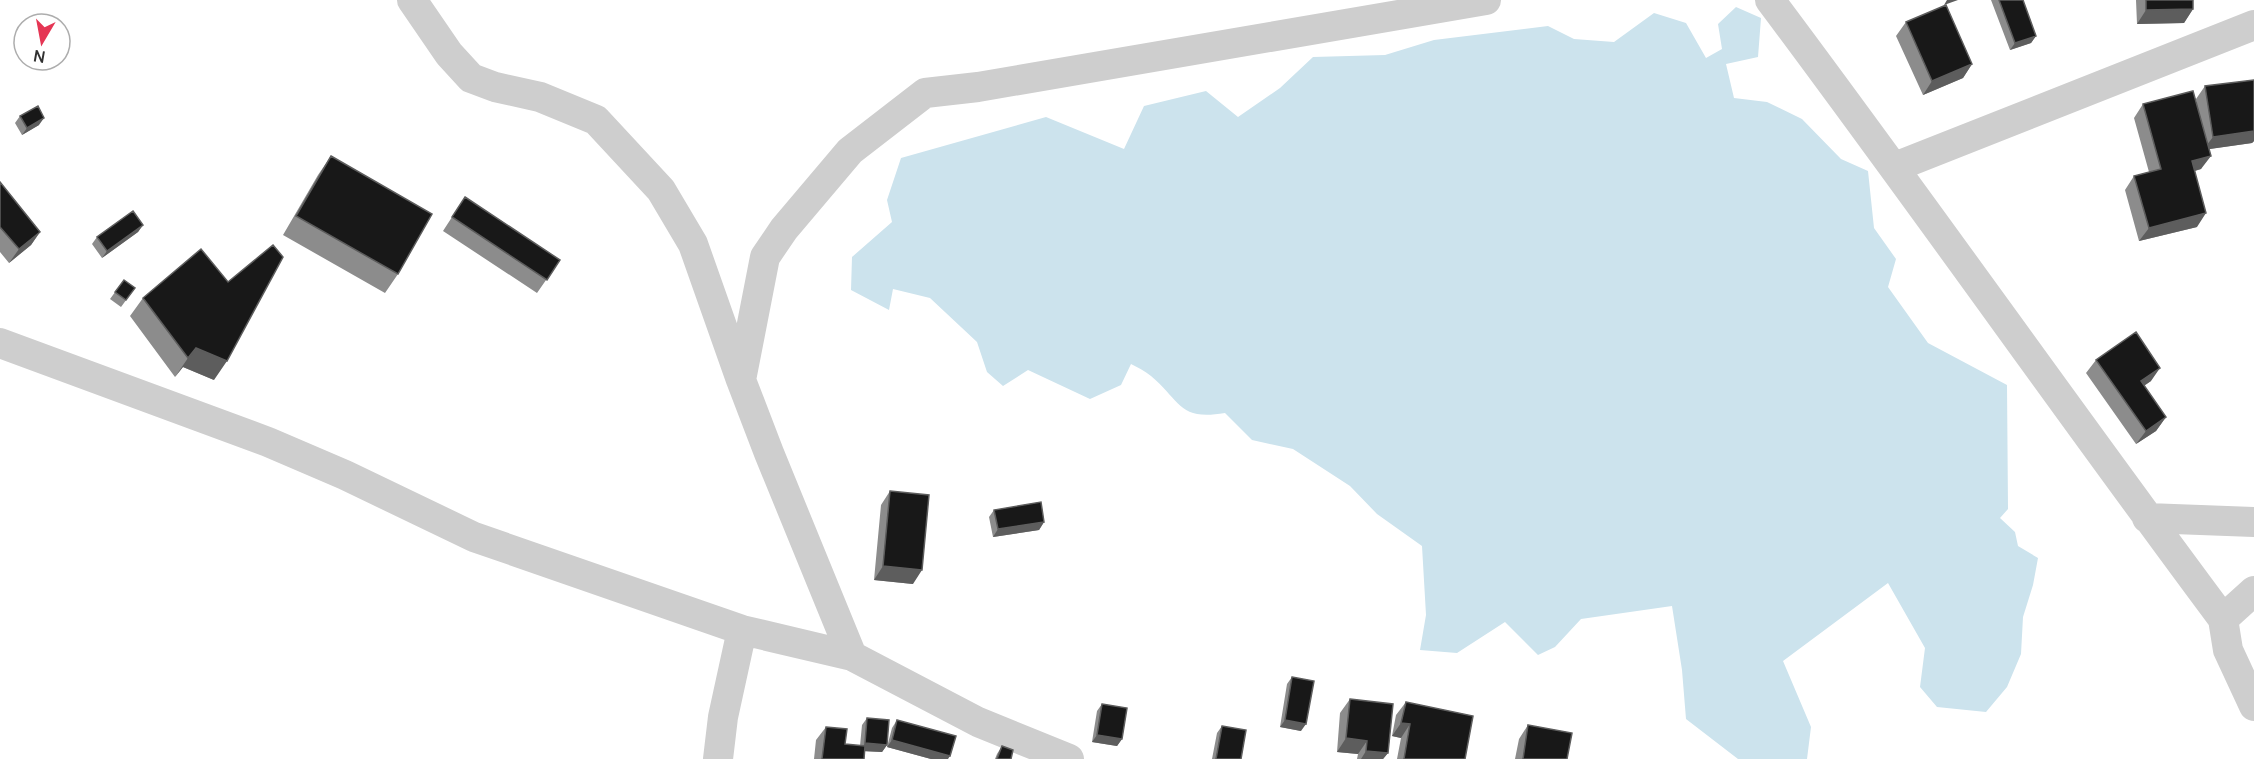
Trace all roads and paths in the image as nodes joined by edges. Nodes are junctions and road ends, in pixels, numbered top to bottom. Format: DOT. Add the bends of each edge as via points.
graph roads {
  1 [pos="412,0"];
  2 [pos="1486,0"];
  3 [pos="1770,0"];
  4 [pos="2254,25"];
  5 [pos="1895,167"];
  6 [pos="0,343"];
  7 [pos="741,380"];
  8 [pos="2253,517"];
  9 [pos="2147,518"];
  10 [pos="2254,591"];
  11 [pos="2223,619"];
  12 [pos="742,630"];
  13 [pos="852,656"];
  14 [pos="2254,706"];
  15 [pos="718,759"];
  16 [pos="1069,759"];
  1 -- 7 [label="street" via="449,54 471,78 540,97 596,120 661,190 693,244"];
  2 -- 7 [label="street" via="925,93 850,151 765,256"];
  3 -- 5 [label="street"];
  4 -- 5 [label="street"];
  5 -- 9 [label="street"];
  6 -- 12 [label="street" via="268,442 474,537"];
  7 -- 13 [label="street"];
  8 -- 9 [label="street"];
  9 -- 11 [label="street"];
  10 -- 11 [label="street"];
  11 -- 14 [label="street" via="2228,650"];
  12 -- 13 [label="street"];
  12 -- 15 [label="street"];
  13 -- 16 [label="street" via="978,722"];
}
